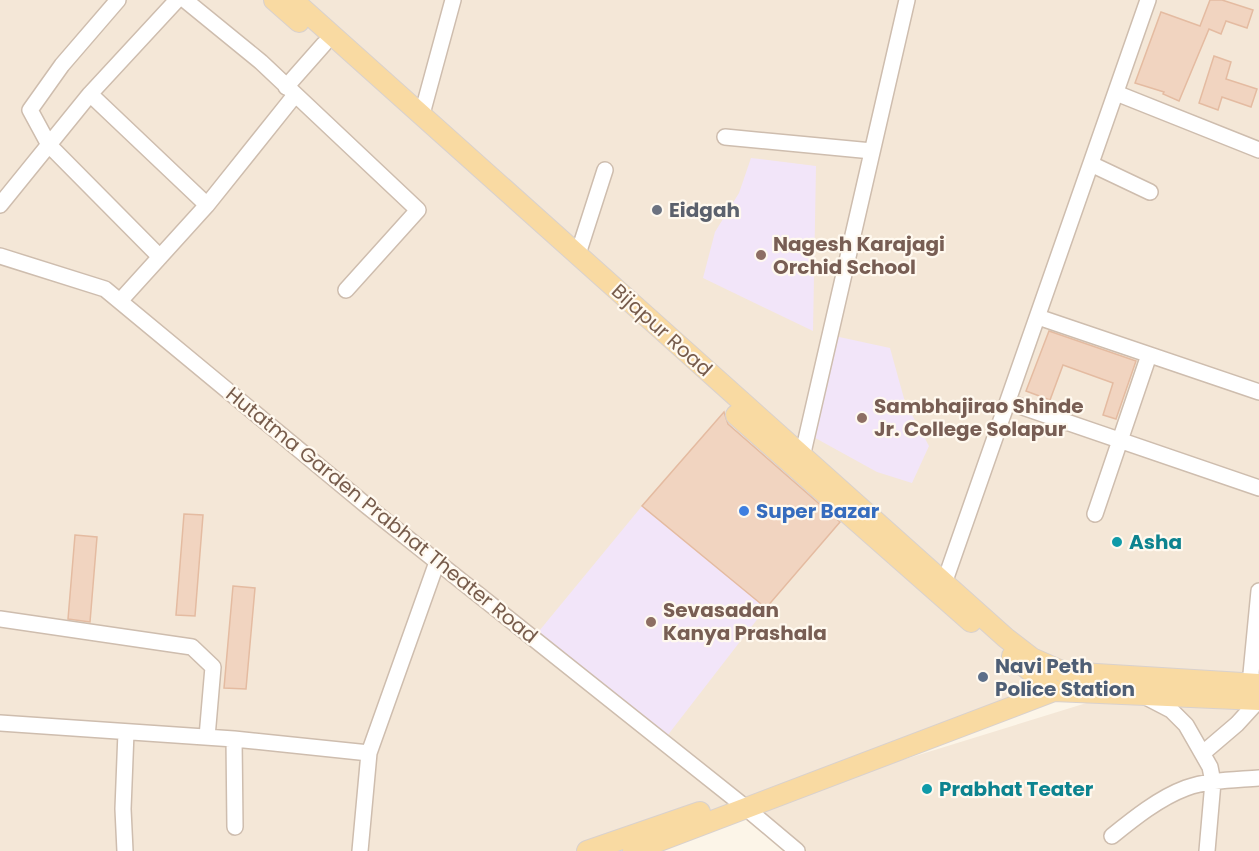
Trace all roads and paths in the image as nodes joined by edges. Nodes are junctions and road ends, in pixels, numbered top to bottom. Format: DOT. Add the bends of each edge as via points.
graph roads {
  1 [pos="118,0"];
  2 [pos="177,0"];
  3 [pos="185,0"];
  4 [pos="274,0"];
  5 [pos="292,0"];
  6 [pos="453,0"];
  7 [pos="907,0"];
  8 [pos="1148,0"];
  9 [pos="324,44"];
  10 [pos="291,91"];
  11 [pos="1116,93"];
  12 [pos="90,94"];
  13 [pos="422,114"];
  14 [pos="725,137"];
  15 [pos="49,145"];
  16 [pos="1259,149"];
  17 [pos="872,151"];
  18 [pos="1091,164"];
  19 [pos="604,170"];
  20 [pos="1150,192"];
  21 [pos="0,205"];
  22 [pos="207,205"];
  23 [pos="578,254"];
  24 [pos="0,256"];
  25 [pos="160,256"];
  26 [pos="346,290"];
  27 [pos="120,301"];
  28 [pos="1038,317"];
  29 [pos="1149,355"];
  30 [pos="1259,392"];
  31 [pos="1008,402"];
  32 [pos="1120,441"];
  33 [pos="798,462"];
  34 [pos="1259,488"];
  35 [pos="1095,514"];
  36 [pos="437,562"];
  37 [pos="942,588"];
  38 [pos="1259,591"];
  39 [pos="0,619"];
  40 [pos="1064,672"];
  41 [pos="1048,686"];
  42 [pos="1256,689"];
  43 [pos="1139,694"];
  44 [pos="0,723"];
  45 [pos="126,732"];
  46 [pos="207,737"];
  47 [pos="234,739"];
  48 [pos="369,753"];
  49 [pos="1203,753"];
  50 [pos="1259,778"];
  51 [pos="1213,782"];
  52 [pos="741,804"];
  53 [pos="235,827"];
  54 [pos="1112,836"];
  55 [pos="125,851"];
  56 [pos="360,851"];
  57 [pos="587,851"];
  58 [pos="633,851"];
  59 [pos="797,851"];
  60 [pos="1207,851"];
  1 -- 15 [label="street" via="62,65 30,110"];
  2 -- 12 [label="street"];
  3 -- 10 [label="street"];
  4 -- 9 [label="main road"];
  5 -- 13 [label="main road, Bijapur Road"];
  6 -- 13 [label="street"];
  7 -- 17 [label="street"];
  8 -- 11 [label="street"];
  9 -- 10 [label="street"];
  9 -- 33 [label="main road"];
  10 -- 22 [label="street"];
  10 -- 26 [label="street" via="418,210"];
  11 -- 16 [label="street"];
  11 -- 18 [label="street"];
  12 -- 15 [label="street"];
  12 -- 22 [label="street"];
  13 -- 23 [label="main road, Bijapur Road"];
  14 -- 17 [label="street"];
  15 -- 21 [label="street"];
  15 -- 25 [label="street"];
  17 -- 33 [label="street"];
  18 -- 20 [label="street"];
  18 -- 28 [label="street"];
  19 -- 23 [label="street"];
  22 -- 25 [label="street"];
  23 -- 33 [label="main road, Bijapur Road"];
  24 -- 27 [label="street, Hutatma Garden Prabhat Theater Road" via="105,289"];
  25 -- 27 [label="street"];
  27 -- 36 [label="street, Hutatma Garden Prabhat Theater Road"];
  28 -- 29 [label="street"];
  28 -- 31 [label="street"];
  29 -- 30 [label="street"];
  29 -- 32 [label="street"];
  31 -- 32 [label="street"];
  31 -- 37 [label="street"];
  32 -- 34 [label="street"];
  32 -- 35 [label="street"];
  33 -- 37 [label="main road, Bijapur Road"];
  36 -- 48 [label="street"];
  36 -- 52 [label="street, Hutatma Garden Prabhat Theater Road"];
  37 -- 40 [label="main road, Bijapur Road" via="1032,658"];
  37 -- 41 [label="main road"];
  38 -- 42 [label="street"];
  39 -- 46 [label="street" via="192,647 213,667"];
  40 -- 41 [label="main road"];
  40 -- 42 [label="main road, Bijapur Road"];
  41 -- 43 [label="main road"];
  41 -- 52 [label="main road"];
  42 -- 43 [label="main road"];
  42 -- 49 [label="street" via="1238,724"];
  43 -- 49 [label="street" via="1172,710"];
  44 -- 45 [label="street"];
  45 -- 46 [label="street"];
  45 -- 55 [label="street"];
  46 -- 47 [label="street"];
  47 -- 48 [label="street"];
  47 -- 53 [label="street"];
  48 -- 56 [label="street"];
  49 -- 51 [label="street"];
  50 -- 51 [label="street"];
  51 -- 54 [label="street" via="1185,788"];
  51 -- 60 [label="street"];
  52 -- 57 [label="main road"];
  52 -- 58 [label="main road"];
  52 -- 59 [label="street, Hutatma Garden Prabhat Theater Road"];
}
